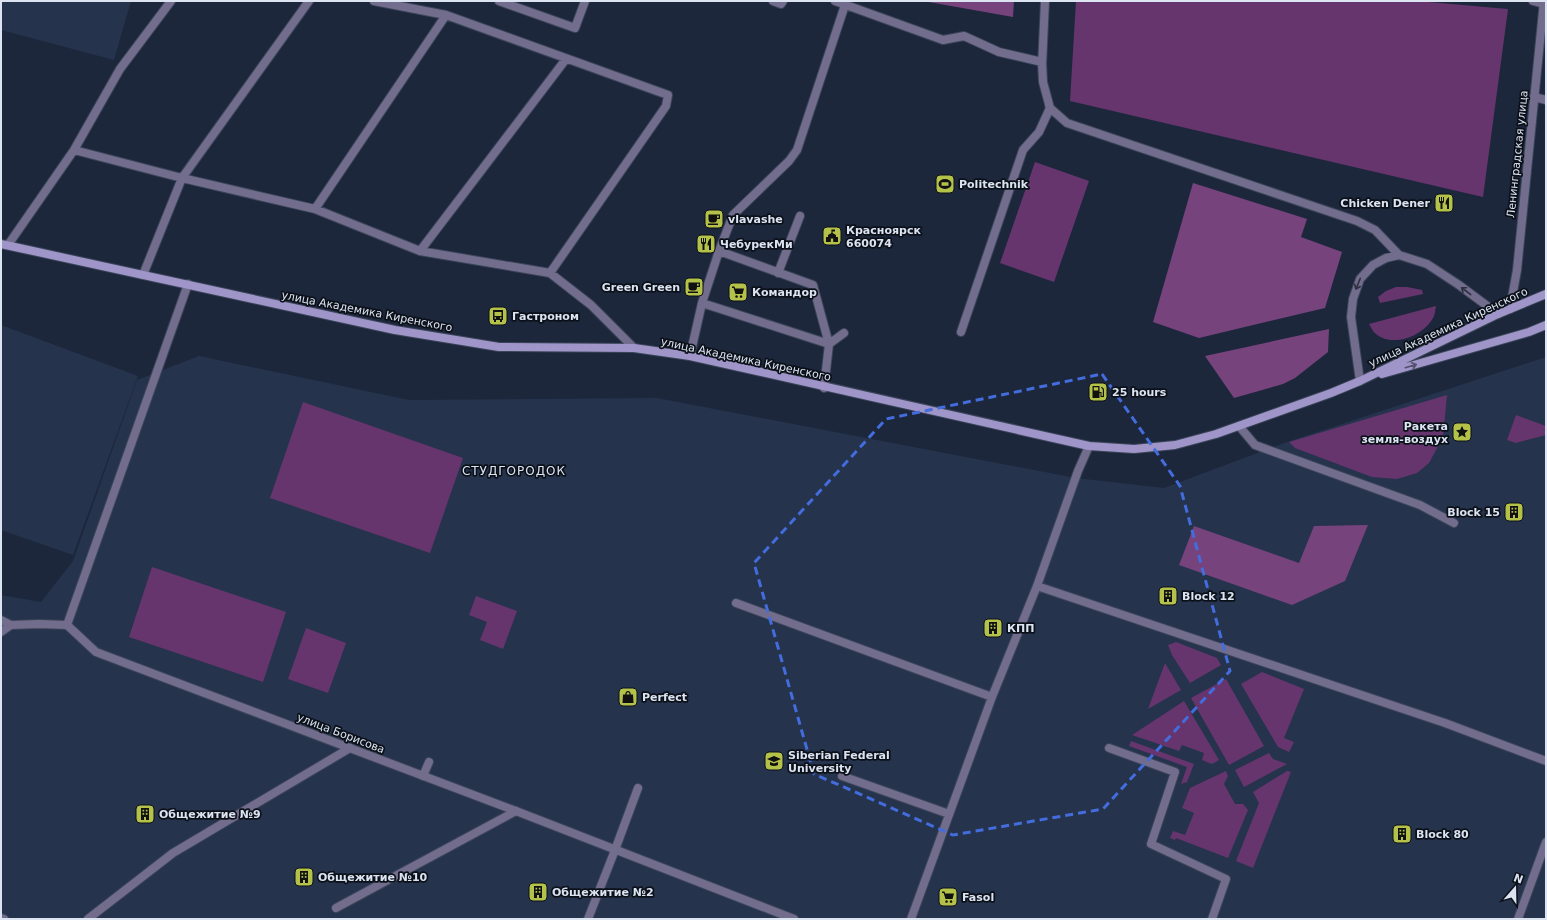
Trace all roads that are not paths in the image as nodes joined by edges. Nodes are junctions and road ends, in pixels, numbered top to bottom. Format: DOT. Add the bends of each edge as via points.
graph roads {
  1 [pos="171,1"];
  2 [pos="309,1"];
  3 [pos="374,1"];
  4 [pos="499,1"];
  5 [pos="585,1"];
  6 [pos="773,1"];
  7 [pos="783,1"];
  8 [pos="834,1"];
  9 [pos="1045,1"];
  10 [pos="1533,1"];
  11 [pos="386,2"];
  12 [pos="1544,2"];
  13 [pos="845,5"];
  14 [pos="446,15"];
  15 [pos="566,59"];
  16 [pos="1042,62"];
  17 [pos="1534,97"];
  18 [pos="1546,100"];
  19 [pos="1050,108"];
  20 [pos="74,150"];
  21 [pos="182,178"];
  22 [pos="315,209"];
  23 [pos="800,216"];
  24 [pos="5,245"];
  25 [pos="420,251"];
  26 [pos="719,251"];
  27 [pos="1399,255"];
  28 [pos="550,273"];
  29 [pos="778,273"];
  30 [pos="143,274"];
  31 [pos="188,284"];
  32 [pos="1546,294"];
  33 [pos="702,303"];
  34 [pos="1510,309"];
  35 [pos="1498,314"];
  36 [pos="1546,325"];
  37 [pos="962,332"];
  38 [pos="844,333"];
  39 [pos="829,344"];
  40 [pos="634,348"];
  41 [pos="690,356"];
  42 [pos="1360,380"];
  43 [pos="824,388"];
  44 [pos="1239,426"];
  45 [pos="1089,446"];
  46 [pos="1454,523"];
  47 [pos="1038,586"];
  48 [pos="736,603"];
  49 [pos="1,620"];
  50 [pos="11,625"];
  51 [pos="67,625"];
  52 [pos="1,632"];
  53 [pos="992,697"];
  54 [pos="350,748"];
  55 [pos="1109,748"];
  56 [pos="1546,761"];
  57 [pos="429,762"];
  58 [pos="423,776"];
  59 [pos="842,776"];
  60 [pos="638,788"];
  61 [pos="516,811"];
  62 [pos="949,814"];
  63 [pos="1546,842"];
  64 [pos="615,850"];
  65 [pos="336,908"];
  66 [pos="1,918"];
  67 [pos="4,919"];
  68 [pos="88,919"];
  69 [pos="588,919"];
  70 [pos="794,919"];
  71 [pos="911,919"];
  72 [pos="1212,919"];
  73 [pos="1518,919"];
  1 -- 20 [label="street" via="120,69"];
  2 -- 21 [label="street"];
  3 -- 11 [label="street"];
  4 -- 5 [label="street" via="576,28"];
  6 -- 7 [label="street" via="781,4"];
  8 -- 13 [label="street"];
  9 -- 16 [label="street"];
  10 -- 12 [label="street"];
  11 -- 14 [label="street"];
  12 -- 17 [label="street, Ленинградская улица"];
  13 -- 16 [label="street" via="944,40 964,36 999,52"];
  13 -- 26 [label="street" via="797,150 789,161 733,215"];
  14 -- 15 [label="street"];
  14 -- 22 [label="street"];
  15 -- 25 [label="street"];
  15 -- 28 [label="street" via="668,95 666,106"];
  16 -- 19 [label="street" via="1043,82"];
  17 -- 18 [label="street"];
  17 -- 34 [label="street, Ленинградская улица" via="1517,270"];
  19 -- 27 [label="street" via="1067,123 1357,221 1374,230"];
  19 -- 37 [label="street" via="1039,132 1023,150"];
  20 -- 21 [label="street"];
  20 -- 24 [label="street"];
  21 -- 22 [label="street"];
  21 -- 30 [label="street"];
  22 -- 25 [label="street"];
  23 -- 29 [label="street"];
  24 -- 30 [label="main road, улица Академика Киренского"];
  25 -- 28 [label="street"];
  26 -- 29 [label="street"];
  26 -- 33 [label="street"];
  35 -- 27 [label="street, one-way" via="1438,270"];
  27 -- 42 [label="street, one-way" via="1373,265 1360,279 1353,298 1351,317"];
  28 -- 40 [label="street" via="592,305"];
  29 -- 39 [label="street" via="813,285"];
  30 -- 31 [label="main road, улица Академика Киренского"];
  31 -- 40 [label="main road, улица Академика Киренского" via="395,330 499,347"];
  31 -- 51 [label="street"];
  32 -- 34 [label="main road, улица Академика Киренского"];
  33 -- 39 [label="street"];
  33 -- 41 [label="street"];
  34 -- 35 [label="main road, улица Академика Киренского"];
  35 -- 42 [label="main road, улица Академика Киренского"];
  42 -- 36 [label="main road, улица Академика Киренского, one-way"];
  38 -- 39 [label="street"];
  39 -- 43 [label="street"];
  40 -- 41 [label="main road, улица Академика Киренского"];
  41 -- 43 [label="main road, улица Академика Киренского"];
  42 -- 44 [label="main road, улица Академика Киренского"];
  43 -- 45 [label="main road, улица Академика Киренского"];
  44 -- 45 [label="main road, улица Академика Киренского" via="1175,444 1134,449"];
  44 -- 46 [label="street" via="1255,445 1420,504"];
  45 -- 47 [label="street"];
  47 -- 53 [label="street"];
  47 -- 56 [label="street" via="1445,723"];
  48 -- 53 [label="street"];
  49 -- 50 [label="street"];
  50 -- 51 [label="street"];
  50 -- 52 [label="street"];
  51 -- 54 [label="street, улица Борисова" via="96,652"];
  53 -- 62 [label="street"];
  54 -- 58 [label="street, улица Борисова"];
  54 -- 68 [label="street" via="173,852"];
  55 -- 72 [label="street" via="1175,772 1151,844 1226,879"];
  57 -- 58 [label="street"];
  58 -- 61 [label="street, улица Борисова"];
  59 -- 62 [label="street"];
  60 -- 64 [label="street"];
  61 -- 64 [label="street, улица Борисова"];
  61 -- 65 [label="street"];
  62 -- 71 [label="street"];
  63 -- 73 [label="street"];
  64 -- 69 [label="street"];
  64 -- 70 [label="street, улица Борисова"];
  66 -- 67 [label="street"];
}
